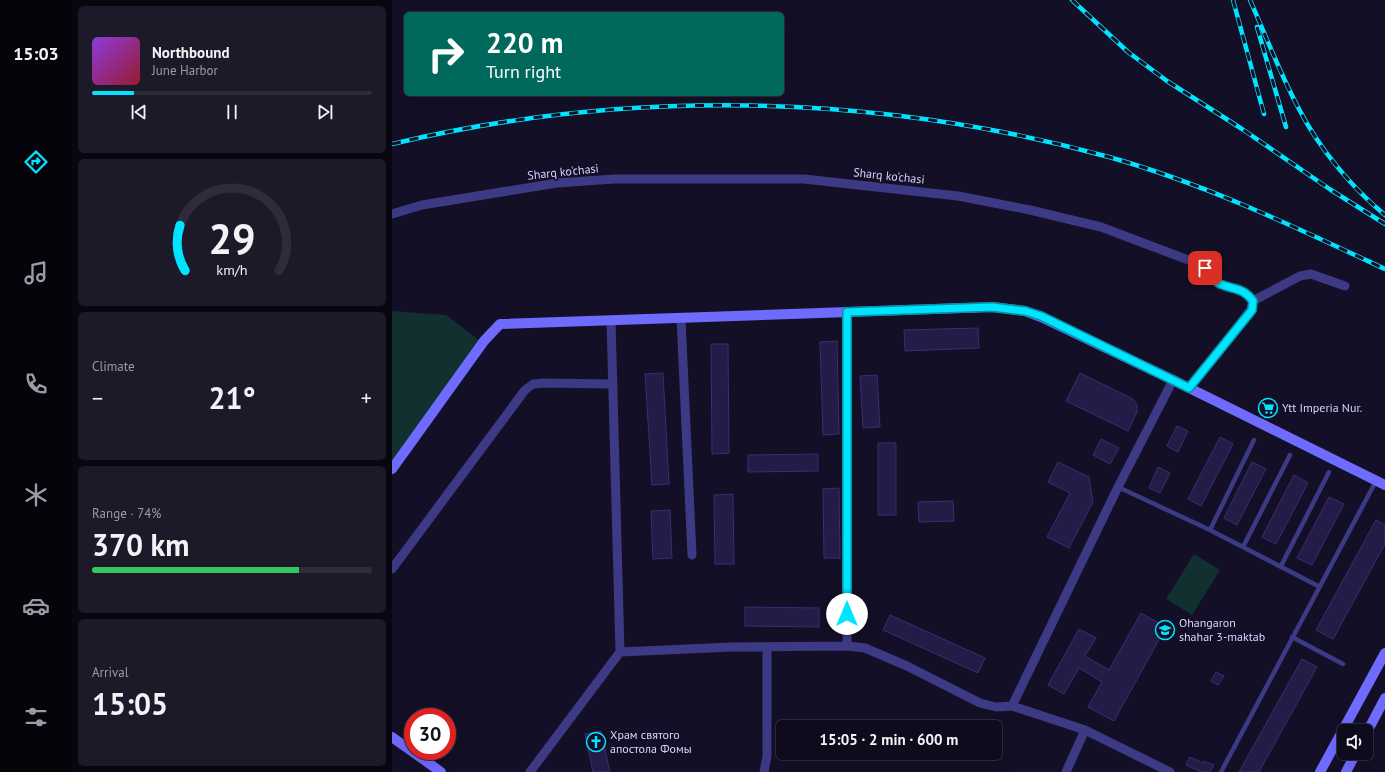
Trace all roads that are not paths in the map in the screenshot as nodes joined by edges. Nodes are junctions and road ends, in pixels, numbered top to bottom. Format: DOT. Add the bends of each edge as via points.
graph roads {
  1 [pos="392,214"];
  2 [pos="1345,286"];
  3 [pos="1253,301"];
  4 [pos="847,312"];
  5 [pos="681,318"];
  6 [pos="611,320"];
  7 [pos="1173,380"];
  8 [pos="613,384"];
  9 [pos="1189,388"];
  10 [pos="1254,440"];
  11 [pos="1290,455"];
  12 [pos="392,469"];
  13 [pos="1329,472"];
  14 [pos="1381,483"];
  15 [pos="1118,487"];
  16 [pos="1210,530"];
  17 [pos="1243,547"];
  18 [pos="692,555"];
  19 [pos="1281,566"];
  20 [pos="392,569"];
  21 [pos="1320,587"];
  22 [pos="1292,638"];
  23 [pos="847,646"];
  24 [pos="767,647"];
  25 [pos="620,652"];
  26 [pos="1385,653"];
  27 [pos="1343,664"];
  28 [pos="1385,698"];
  29 [pos="1012,706"];
  30 [pos="1371,724"];
  31 [pos="1085,730"];
  32 [pos="392,737"];
  33 [pos="1352,760"];
  34 [pos="440,772"];
  35 [pos="530,772"];
  36 [pos="764,772"];
  37 [pos="1066,772"];
  38 [pos="1170,772"];
  39 [pos="1221,772"];
  40 [pos="1320,772"];
  41 [pos="1346,772"];
  1 -- 3 [label="street, Sharq ko'chasi" via="422,205 557,183 614,179 804,179 958,196 1101,227 1200,264 1220,284 1242,290"];
  2 -- 3 [label="street" via="1311,274 1300,276"];
  3 -- 9 [label="street" via="1252,310"];
  4 -- 5 [label="main road"];
  4 -- 7 [label="main road" via="992,307 1025,311 1041,316"];
  4 -- 23 [label="street"];
  5 -- 6 [label="main road"];
  5 -- 18 [label="street"];
  6 -- 8 [label="street"];
  6 -- 12 [label="main road" via="500,324 484,341"];
  7 -- 9 [label="main road"];
  7 -- 15 [label="street"];
  8 -- 20 [label="street" via="544,383 533,384 525,390"];
  8 -- 25 [label="street"];
  9 -- 14 [label="main road"];
  10 -- 16 [label="lane"];
  11 -- 17 [label="lane"];
  13 -- 19 [label="lane"];
  14 -- 21 [label="lane"];
  15 -- 16 [label="lane"];
  15 -- 29 [label="street"];
  16 -- 17 [label="lane"];
  17 -- 19 [label="lane"];
  19 -- 21 [label="lane"];
  21 -- 22 [label="lane"];
  22 -- 27 [label="lane"];
  22 -- 39 [label="lane"];
  23 -- 24 [label="street"];
  23 -- 29 [label="street" via="865,648 907,666 980,703 996,707"];
  24 -- 25 [label="street"];
  24 -- 36 [label="street" via="767,756"];
  25 -- 35 [label="street"];
  26 -- 40 [label="main road"];
  28 -- 30 [label="main road"];
  29 -- 31 [label="street"];
  31 -- 37 [label="street"];
  31 -- 38 [label="street"];
  32 -- 34 [label="main road"];
  33 -- 41 [label="main road"];
}
